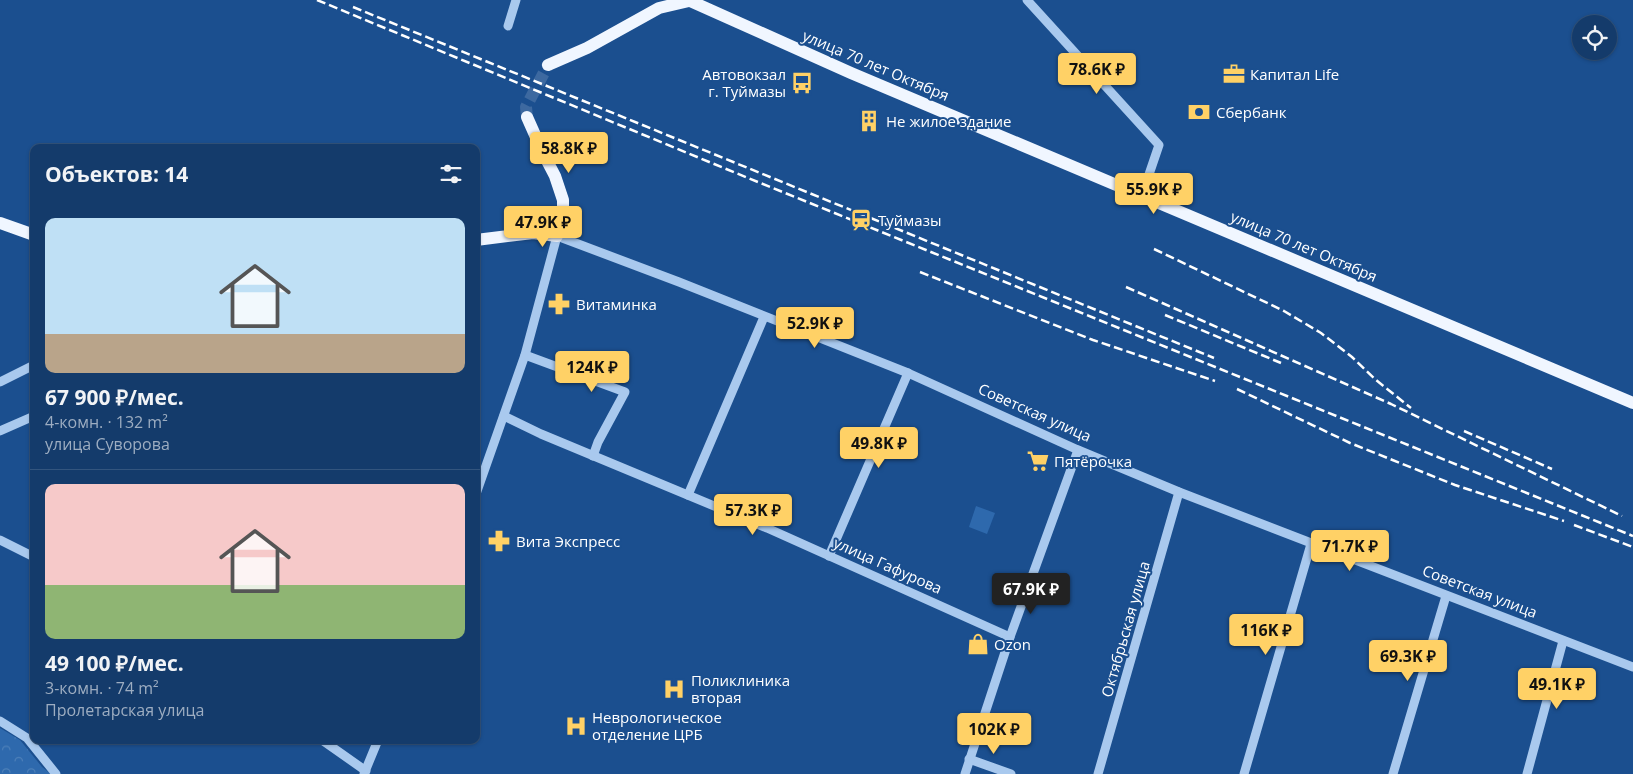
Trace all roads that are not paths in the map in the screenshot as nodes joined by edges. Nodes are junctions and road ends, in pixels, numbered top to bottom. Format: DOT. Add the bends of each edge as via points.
graph roads {
  1 [pos="516,0"];
  2 [pos="688,0"];
  3 [pos="1027,0"];
  4 [pos="508,26"];
  5 [pos="548,65"];
  6 [pos="527,117"];
  7 [pos="1142,195"];
  8 [pos="0,223"];
  9 [pos="30,234"];
  10 [pos="557,236"];
  11 [pos="480,239"];
  12 [pos="764,317"];
  13 [pos="525,355"];
  14 [pos="30,366"];
  15 [pos="908,372"];
  16 [pos="0,382"];
  17 [pos="1633,402"];
  18 [pos="504,416"];
  19 [pos="30,418"];
  20 [pos="0,431"];
  21 [pos="1078,450"];
  22 [pos="593,456"];
  23 [pos="480,483"];
  24 [pos="1178,492"];
  25 [pos="688,496"];
  26 [pos="0,540"];
  27 [pos="1311,544"];
  28 [pos="30,555"];
  29 [pos="829,556"];
  30 [pos="1446,596"];
  31 [pos="1010,637"];
  32 [pos="1563,640"];
  33 [pos="1633,668"];
  34 [pos="0,721"];
  35 [pos="30,742"];
  36 [pos="32,744"];
  37 [pos="327,744"];
  38 [pos="376,744"];
  39 [pos="969,759"];
  40 [pos="365,772"];
  41 [pos="56,774"];
  42 [pos="965,774"];
  43 [pos="1011,774"];
  44 [pos="1098,774"];
  45 [pos="1244,774"];
  46 [pos="1393,774"];
  47 [pos="1527,774"];
  1 -- 4 [label="street"];
  2 -- 5 [label="main road" via="659,8 587,48"];
  2 -- 7 [label="main road, улица 70 лет Октября" via="851,74"];
  3 -- 7 [label="street" via="1159,145"];
  6 -- 10 [label="main road" via="563,200 563,217"];
  7 -- 17 [label="main road, улица 70 лет Октября"];
  8 -- 9 [label="main road"];
  10 -- 11 [label="main road, Советская улица" via="533,232"];
  10 -- 12 [label="street, Советская улица"];
  10 -- 13 [label="street"];
  12 -- 15 [label="street, Советская улица"];
  12 -- 25 [label="street"];
  13 -- 18 [label="street"];
  13 -- 22 [label="street" via="625,392"];
  14 -- 16 [label="street"];
  15 -- 21 [label="street, Советская улица"];
  15 -- 29 [label="street"];
  18 -- 22 [label="street, улица Гафурова"];
  18 -- 23 [label="street"];
  19 -- 20 [label="street"];
  21 -- 24 [label="street, Советская улица"];
  21 -- 31 [label="street"];
  22 -- 25 [label="street, улица Гафурова"];
  24 -- 27 [label="street, Советская улица"];
  24 -- 44 [label="street, Октябрьская улица"];
  25 -- 29 [label="street, улица Гафурова"];
  26 -- 28 [label="street"];
  27 -- 30 [label="street, Советская улица"];
  27 -- 45 [label="street"];
  29 -- 31 [label="street, улица Гафурова"];
  30 -- 32 [label="street, Советская улица"];
  30 -- 46 [label="street"];
  31 -- 39 [label="street"];
  32 -- 33 [label="street, Советская улица"];
  32 -- 47 [label="street"];
  34 -- 35 [label="street"];
  36 -- 41 [label="street"];
  37 -- 40 [label="street"];
  38 -- 40 [label="street"];
  39 -- 42 [label="street"];
  39 -- 43 [label="street"];
}
